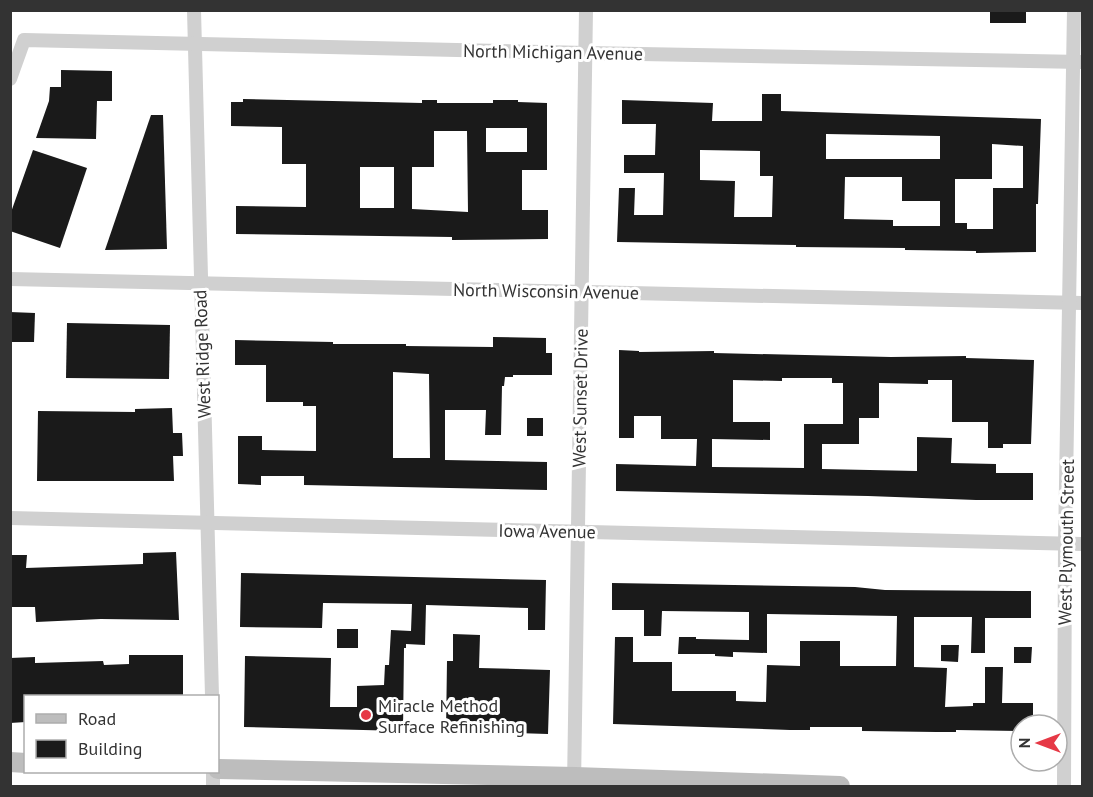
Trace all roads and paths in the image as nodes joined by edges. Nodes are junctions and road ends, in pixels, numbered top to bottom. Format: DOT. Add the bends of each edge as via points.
graph roads {
  1 [pos="194,10"];
  2 [pos="586,10"];
  3 [pos="1074,10"];
  4 [pos="194,44"];
  5 [pos="586,53"];
  6 [pos="1078,62"];
  7 [pos="10,79"];
  8 [pos="10,279"];
  9 [pos="200,283"];
  10 [pos="582,292"];
  11 [pos="1076,303"];
  12 [pos="10,518"];
  13 [pos="207,523"];
  14 [pos="577,532"];
  15 [pos="1065,544"];
  16 [pos="1083,544"];
  17 [pos="212,695"];
  18 [pos="219,769"];
  19 [pos="575,782"];
  20 [pos="840,786"];
  21 [pos="1064,786"];
  1 -- 4 [label="street, West Ridge Road"];
  2 -- 5 [label="street, West Sunset Drive"];
  3 -- 6 [label="street, West Plymouth Street"];
  4 -- 5 [label="street, North Michigan Avenue"];
  4 -- 7 [label="street, North Michigan Avenue" via="24,40"];
  4 -- 9 [label="street, West Ridge Road"];
  5 -- 6 [label="street, North Michigan Avenue"];
  5 -- 10 [label="street, West Sunset Drive"];
  6 -- 11 [label="street, West Plymouth Street"];
  8 -- 9 [label="street, North Wisconsin Avenue"];
  9 -- 10 [label="street, North Wisconsin Avenue"];
  9 -- 13 [label="street, West Ridge Road"];
  10 -- 11 [label="street, North Wisconsin Avenue"];
  10 -- 14 [label="street, West Sunset Drive"];
  11 -- 15 [label="street, West Plymouth Street"];
  12 -- 13 [label="street, Iowa Avenue"];
  13 -- 14 [label="street, Iowa Avenue"];
  13 -- 17 [label="street, West Ridge Road"];
  14 -- 15 [label="street, Iowa Avenue"];
  14 -- 19 [label="street, West Sunset Drive"];
  15 -- 16 [label="street, Iowa Avenue"];
  15 -- 21 [label="street, West Plymouth Street"];
  18 -- 19 [label="street"];
  19 -- 20 [label="street"];
}
